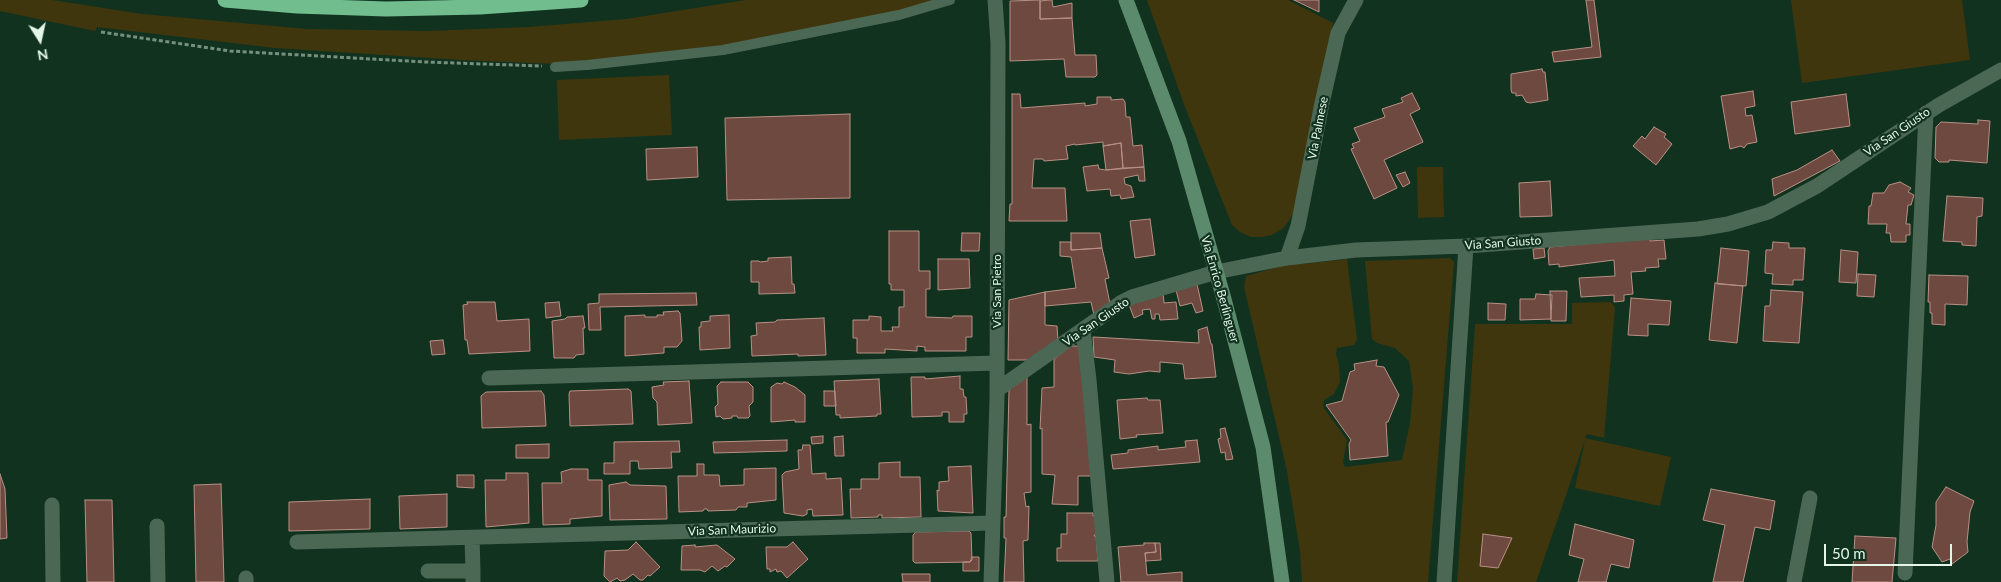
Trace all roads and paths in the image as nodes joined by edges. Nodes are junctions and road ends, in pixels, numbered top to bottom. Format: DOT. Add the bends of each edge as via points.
graph roads {
  1 [pos="225,0"];
  2 [pos="581,0"];
  3 [pos="950,0"];
  4 [pos="995,0"];
  5 [pos="1356,0"];
  6 [pos="1128,1"];
  7 [pos="101,32"];
  8 [pos="555,67"];
  9 [pos="2001,70"];
  10 [pos="1926,113"];
  11 [pos="1466,246"];
  12 [pos="1287,258"];
  13 [pos="1216,272"];
  14 [pos="1083,330"];
  15 [pos="997,363"];
  16 [pos="489,378"];
  17 [pos="997,390"];
  18 [pos="1810,498"];
  19 [pos="52,505"];
  20 [pos="993,523"];
  21 [pos="157,526"];
  22 [pos="472,538"];
  23 [pos="297,542"];
  24 [pos="428,571"];
  25 [pos="1905,572"];
  26 [pos="473,576"];
  27 [pos="53,582"];
  28 [pos="158,582"];
  29 [pos="991,582"];
  30 [pos="1107,582"];
  31 [pos="1282,582"];
  32 [pos="1444,582"];
  33 [pos="1794,582"];
  1 -- 2 [label="highway" via="386,9"];
  3 -- 8 [label="lane" via="899,15 723,50"];
  4 -- 15 [label="street, Via San Pietro" via="998,43"];
  5 -- 12 [label="street, Via Palmese" via="1338,33 1300,217"];
  6 -- 13 [label="main road, Via Enrico Berlinguer" via="1179,140"];
  7 -- 8 [label="path" via="230,50"];
  9 -- 10 [label="street, Via San Giusto"];
  10 -- 11 [label="street, Via San Giusto" via="1817,186 1768,212 1728,224"];
  10 -- 25 [label="street"];
  11 -- 12 [label="street, Via San Giusto" via="1356,250"];
  11 -- 32 [label="street"];
  12 -- 13 [label="street, Via San Giusto"];
  13 -- 14 [label="street, Via San Giusto" via="1132,297"];
  13 -- 31 [label="main road, Via Enrico Berlinguer" via="1263,447"];
  14 -- 17 [label="street, Via San Giusto"];
  14 -- 30 [label="street"];
  15 -- 16 [label="street"];
  15 -- 17 [label="street, Via San Pietro"];
  17 -- 20 [label="street, Via San Pietro"];
  18 -- 33 [label="street"];
  19 -- 27 [label="street"];
  20 -- 22 [label="street, Via San Maurizio"];
  20 -- 29 [label="street, Via San Pietro"];
  21 -- 28 [label="street"];
  22 -- 23 [label="street, Via San Maurizio"];
  22 -- 26 [label="street"];
  24 -- 26 [label="street"];
}
